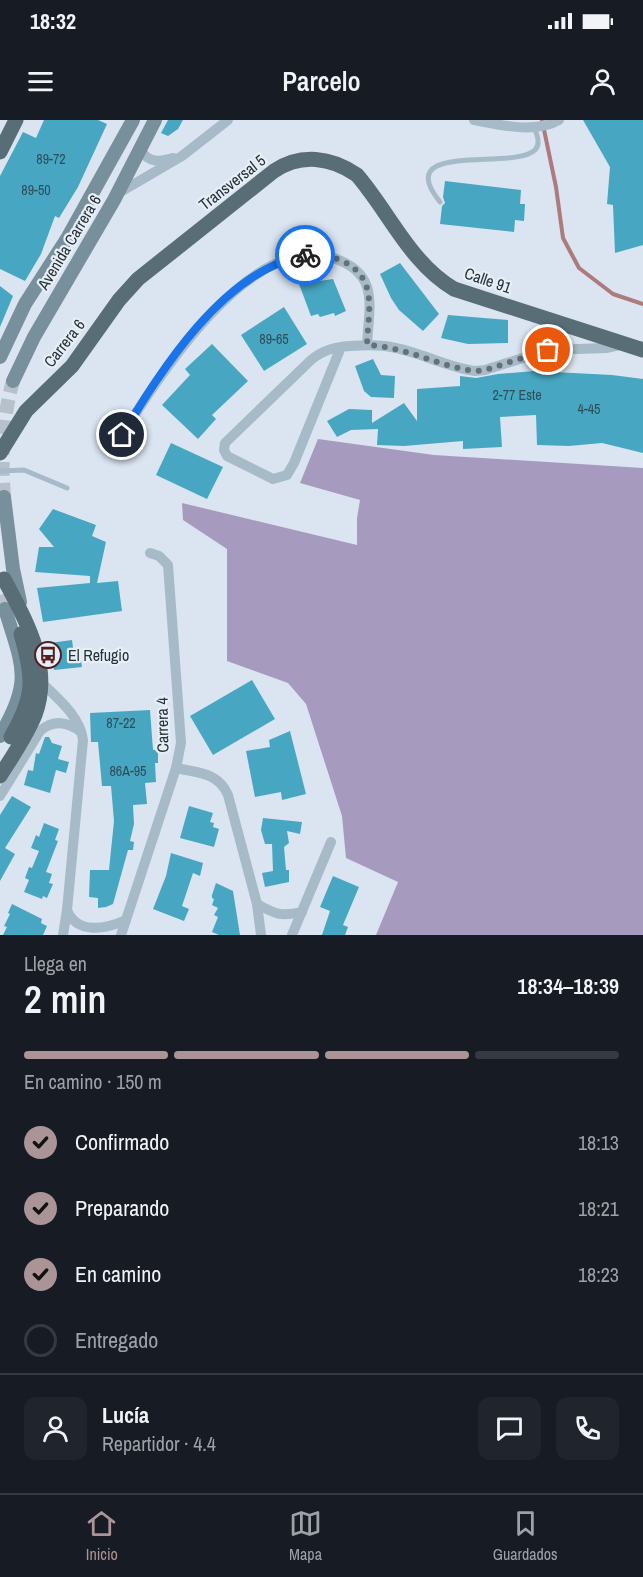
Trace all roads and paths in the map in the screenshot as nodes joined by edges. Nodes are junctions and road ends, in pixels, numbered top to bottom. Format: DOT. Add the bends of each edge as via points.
graph roads {
  1 [pos="16,120"];
  2 [pos="134,120"];
  3 [pos="155,120"];
  4 [pos="228,120"];
  5 [pos="474,120"];
  6 [pos="556,122"];
  7 [pos="536,126"];
  8 [pos="141,150"];
  9 [pos="0,152"];
  10 [pos="182,156"];
  11 [pos="334,162"];
  12 [pos="117,194"];
  13 [pos="440,202"];
  14 [pos="161,260"];
  15 [pos="624,344"];
  16 [pos="367,345"];
  17 [pos="341,347"];
  18 [pos="643,350"];
  19 [pos="0,357"];
  20 [pos="13,381"];
  21 [pos="122,435"];
  22 [pos="0,453"];
  23 [pos="0,471"];
  24 [pos="67,488"];
  25 [pos="4,497"];
  26 [pos="150,553"];
  27 [pos="2,574"];
  28 [pos="5,609"];
  29 [pos="26,622"];
  30 [pos="42,683"];
  31 [pos="82,732"];
  32 [pos="0,736"];
  33 [pos="0,756"];
  34 [pos="176,768"];
  35 [pos="0,776"];
  36 [pos="0,796"];
  37 [pos="331,842"];
  38 [pos="257,904"];
  39 [pos="67,910"];
  40 [pos="302,912"];
  41 [pos="126,920"];
  42 [pos="63,935"];
  43 [pos="121,935"];
  44 [pos="261,935"];
  45 [pos="292,935"];
  1 -- 9 [label="main road"];
  2 -- 19 [label="main road, Avenida Carrera 6" via="25,304"];
  3 -- 8 [label="main road, Avenida Carrera 6"];
  4 -- 10 [label="street"];
  5 -- 7 [label="street"];
  6 -- 7 [label="street"];
  7 -- 13 [label="lane" via="538,141 534,152 432,166 428,181"];
  8 -- 10 [label="street" via="156,161"];
  8 -- 12 [label="main road, Avenida Carrera 6"];
  10 -- 12 [label="street"];
  11 -- 14 [label="main road, Transversal 5" via="309,159 284,165"];
  11 -- 15 [label="main road, Calle 91" via="357,175 419,260 448,285"];
  12 -- 20 [label="main road, Avenida Carrera 6" via="34,337"];
  14 -- 22 [label="main road, Carrera 6" via="119,300 72,366 26,411"];
  15 -- 16 [label="street" via="548,350 475,371 388,346"];
  15 -- 18 [label="main road, Calle 91"];
  16 -- 17 [label="street"];
  16 -- 21 [label="street" via="369,304 367,282 362,276 348,264 324,254 281,261 223,301 163,371"];
  17 -- 17 [label="street" via="286,475 273,479 227,456 225,443 311,360 320,352"];
  23 -- 24 [label="lane" via="24,470"];
  25 -- 29 [label="main road" via="16,586"];
  26 -- 34 [label="street, Carrera 4" via="168,565 181,743"];
  27 -- 29 [label="main road"];
  27 -- 33 [label="main road" via="29,663 31,686 22,716"];
  28 -- 32 [label="main road" via="23,678 18,702"];
  29 -- 30 [label="main road"];
  30 -- 31 [label="street" via="69,711"];
  30 -- 35 [label="main road" via="34,717"];
  31 -- 36 [label="street" via="63,723 47,725"];
  31 -- 39 [label="street"];
  34 -- 38 [label="street" via="213,776 223,783"];
  34 -- 41 [label="street, Carrera 4"];
  37 -- 40 [label="street"];
  38 -- 40 [label="street" via="278,914"];
  38 -- 44 [label="street"];
  39 -- 41 [label="street" via="71,919 93,928"];
  39 -- 42 [label="street"];
  40 -- 45 [label="street"];
  41 -- 43 [label="street, Carrera 4"];
}
